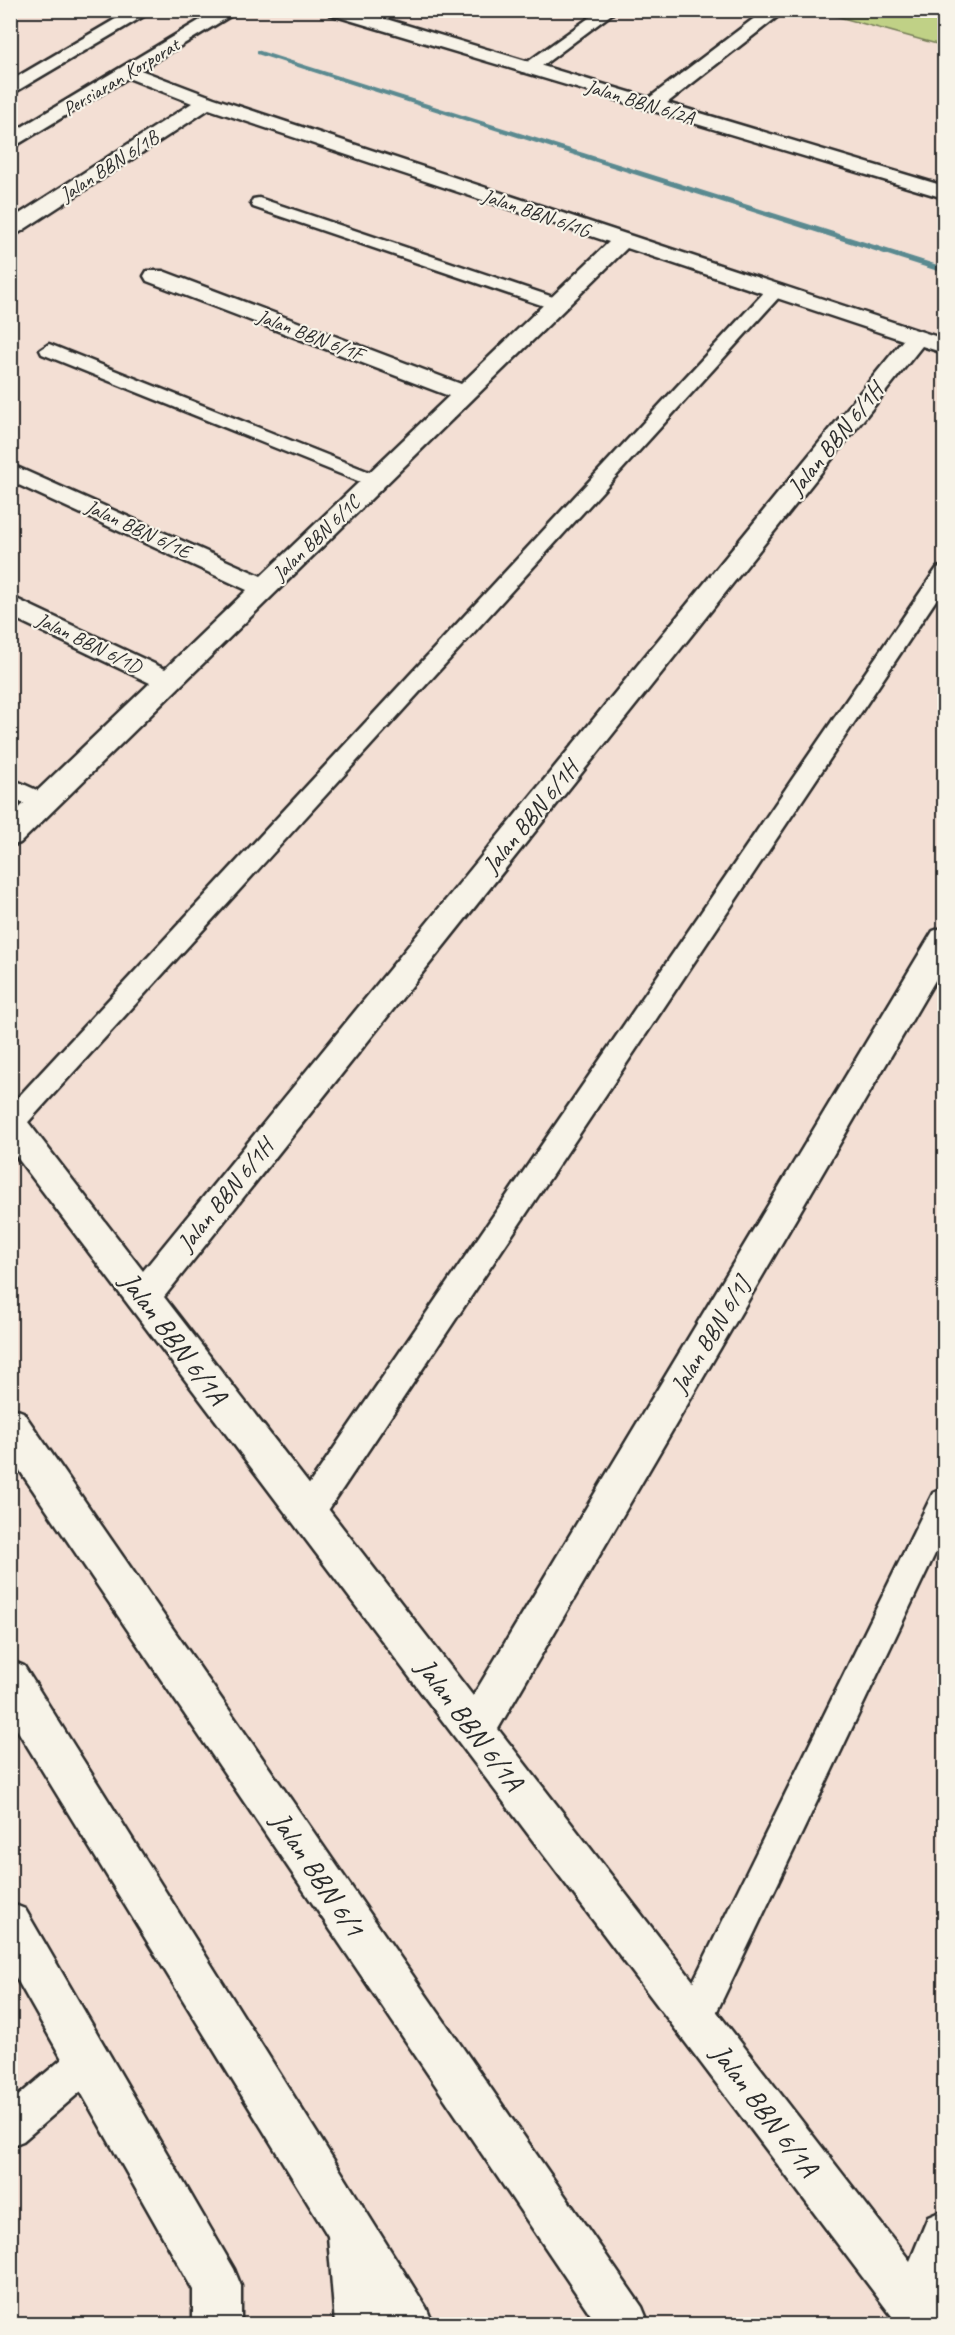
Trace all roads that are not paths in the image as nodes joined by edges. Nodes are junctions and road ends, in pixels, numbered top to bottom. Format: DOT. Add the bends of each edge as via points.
graph roads {
  1 [pos="145,10"];
  2 [pos="231,10"];
  3 [pos="336,10"];
  4 [pos="610,10"];
  5 [pos="777,10"];
  6 [pos="412,16"];
  7 [pos="393,28"];
  8 [pos="528,69"];
  9 [pos="130,72"];
  10 [pos="10,89"];
  11 [pos="207,102"];
  12 [pos="652,105"];
  13 [pos="10,143"];
  14 [pos="945,192"];
  15 [pos="259,203"];
  16 [pos="10,230"];
  17 [pos="621,242"];
  18 [pos="155,276"];
  19 [pos="775,291"];
  20 [pos="556,304"];
  21 [pos="917,337"];
  22 [pos="945,346"];
  23 [pos="49,350"];
  24 [pos="465,394"];
  25 [pos="10,471"];
  26 [pos="375,480"];
  27 [pos="945,573"];
  28 [pos="265,588"];
  29 [pos="10,605"];
  30 [pos="168,681"];
  31 [pos="10,786"];
  32 [pos="44,802"];
  33 [pos="10,835"];
  34 [pos="945,939"];
  35 [pos="11,1123"];
  36 [pos="143,1297"];
  37 [pos="10,1424"];
  38 [pos="945,1503"];
  39 [pos="308,1513"];
  40 [pos="10,1680"];
  41 [pos="475,1731"];
  42 [pos="10,1924"];
  43 [pos="695,2017"];
  44 [pos="88,2061"];
  45 [pos="10,2128"];
  46 [pos="351,2232"];
  47 [pos="945,2233"];
  48 [pos="217,2305"];
  49 [pos="922,2316"];
  50 [pos="623,2324"];
  51 [pos="359,2325"];
  52 [pos="409,2325"];
  1 -- 10 [label="street, Persiaran Korporat"];
  2 -- 9 [label="street, Persiaran Korporat"];
  3 -- 7 [label="street, Jalan BBN 6/2A"];
  4 -- 8 [label="lane"];
  5 -- 12 [label="street"];
  6 -- 7 [label="street"];
  7 -- 8 [label="street, Jalan BBN 6/2A"];
  8 -- 12 [label="street, Jalan BBN 6/2A"];
  9 -- 11 [label="street, Jalan BBN 6/1G"];
  9 -- 13 [label="street, Persiaran Korporat"];
  11 -- 16 [label="street, Jalan BBN 6/1B"];
  11 -- 17 [label="street, Jalan BBN 6/1G"];
  12 -- 14 [label="street, Jalan BBN 6/2A"];
  15 -- 20 [label="lane"];
  17 -- 19 [label="street, Jalan BBN 6/1G"];
  17 -- 20 [label="street, Jalan BBN 6/1C"];
  18 -- 24 [label="street, Jalan BBN 6/1F"];
  19 -- 21 [label="street, Jalan BBN 6/1G"];
  19 -- 35 [label="lane"];
  20 -- 24 [label="street, Jalan BBN 6/1C"];
  21 -- 22 [label="street, Jalan BBN 6/1G"];
  21 -- 36 [label="street, Jalan BBN 6/1H"];
  23 -- 26 [label="lane"];
  24 -- 26 [label="street, Jalan BBN 6/1C"];
  25 -- 28 [label="street, Jalan BBN 6/1E"];
  26 -- 28 [label="street, Jalan BBN 6/1C"];
  27 -- 39 [label="lane"];
  28 -- 30 [label="street, Jalan BBN 6/1C"];
  29 -- 30 [label="street, Jalan BBN 6/1D"];
  30 -- 32 [label="street, Jalan BBN 6/1C"];
  31 -- 32 [label="lane"];
  32 -- 33 [label="street, Jalan BBN 6/1C"];
  34 -- 41 [label="street, Jalan BBN 6/1J"];
  35 -- 36 [label="street, Jalan BBN 6/1A"];
  36 -- 39 [label="street, Jalan BBN 6/1A"];
  37 -- 50 [label="street, Jalan BBN 6/1"];
  38 -- 43 [label="lane"];
  39 -- 41 [label="street, Jalan BBN 6/1A"];
  40 -- 46 [label="street"];
  41 -- 43 [label="street, Jalan BBN 6/1A"];
  42 -- 44 [label="street"];
  43 -- 49 [label="street, Jalan BBN 6/1A"];
  44 -- 45 [label="lane"];
  44 -- 48 [label="street"];
  46 -- 51 [label="street"];
  46 -- 52 [label="street"];
  47 -- 49 [label="street"];
}
